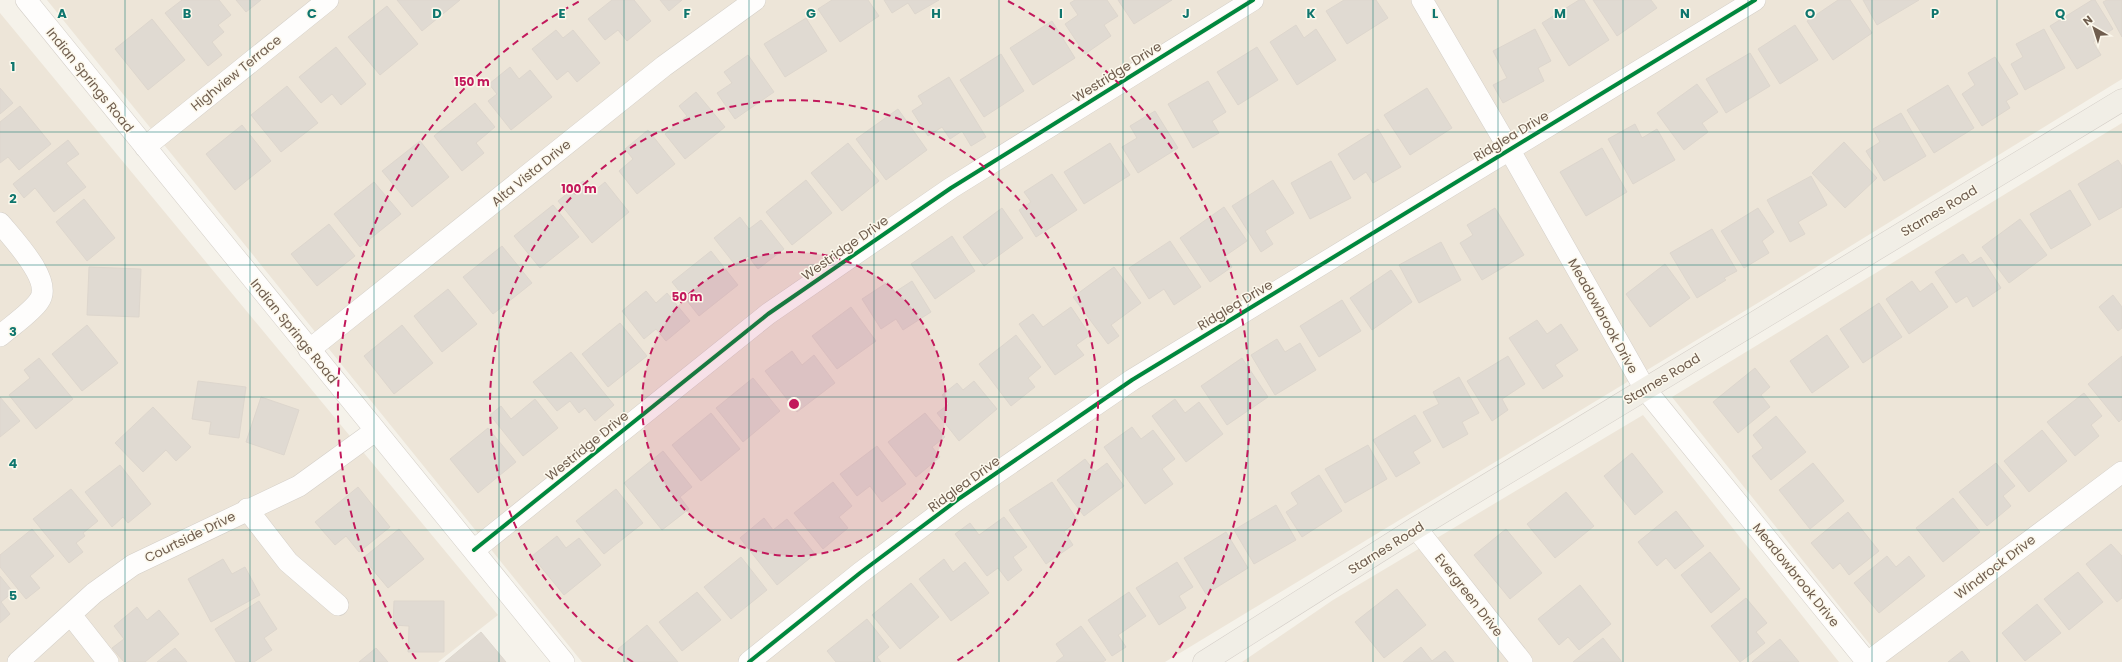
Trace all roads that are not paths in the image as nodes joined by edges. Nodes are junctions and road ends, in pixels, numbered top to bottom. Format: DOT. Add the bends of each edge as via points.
graph roads {
  1 [pos="26,0"];
  2 [pos="328,0"];
  3 [pos="755,0"];
  4 [pos="1253,0"];
  5 [pos="1422,0"];
  6 [pos="1755,0"];
  7 [pos="2122,100"];
  8 [pos="145,147"];
  9 [pos="1509,149"];
  10 [pos="0,223"];
  11 [pos="0,336"];
  12 [pos="309,350"];
  13 [pos="1645,389"];
  14 [pos="375,431"];
  15 [pos="2122,472"];
  16 [pos="247,509"];
  17 [pos="1416,528"];
  18 [pos="474,550"];
  19 [pos="338,605"];
  20 [pos="71,615"];
  21 [pos="18,662"];
  22 [pos="108,662"];
  23 [pos="564,662"];
  24 [pos="749,662"];
  25 [pos="1204,662"];
  26 [pos="1522,662"];
  27 [pos="1868,662"];
  1 -- 8 [label="street, Indian Springs Road"];
  2 -- 8 [label="street, Highview Terrace"];
  3 -- 12 [label="street, Alta Vista Drive" via="658,71"];
  4 -- 18 [label="street, Westridge Drive" via="951,188 768,314"];
  5 -- 9 [label="street, Meadowbrook Drive"];
  6 -- 9 [label="street, Ridglea Drive"];
  7 -- 13 [label="main road, Starnes Road"];
  8 -- 12 [label="street, Indian Springs Road"];
  9 -- 13 [label="street, Meadowbrook Drive"];
  9 -- 24 [label="street, Ridglea Drive" via="1138,376 1082,413 960,498 860,573"];
  10 -- 11 [label="street" via="41,278 43,289 40,301"];
  12 -- 14 [label="street, Indian Springs Road"];
  13 -- 17 [label="main road, Starnes Road"];
  13 -- 27 [label="street, Meadowbrook Drive"];
  14 -- 16 [label="street, Courtside Drive" via="299,486"];
  14 -- 18 [label="street, Indian Springs Road"];
  15 -- 27 [label="street, Windrock Drive"];
  16 -- 19 [label="street" via="288,562"];
  16 -- 20 [label="street, Courtside Drive" via="133,565 94,593"];
  17 -- 25 [label="main road, Starnes Road"];
  17 -- 26 [label="street, Evergreen Drive"];
  18 -- 23 [label="street, Indian Springs Road"];
  20 -- 21 [label="street, Courtside Drive"];
  20 -- 22 [label="street"];
}
